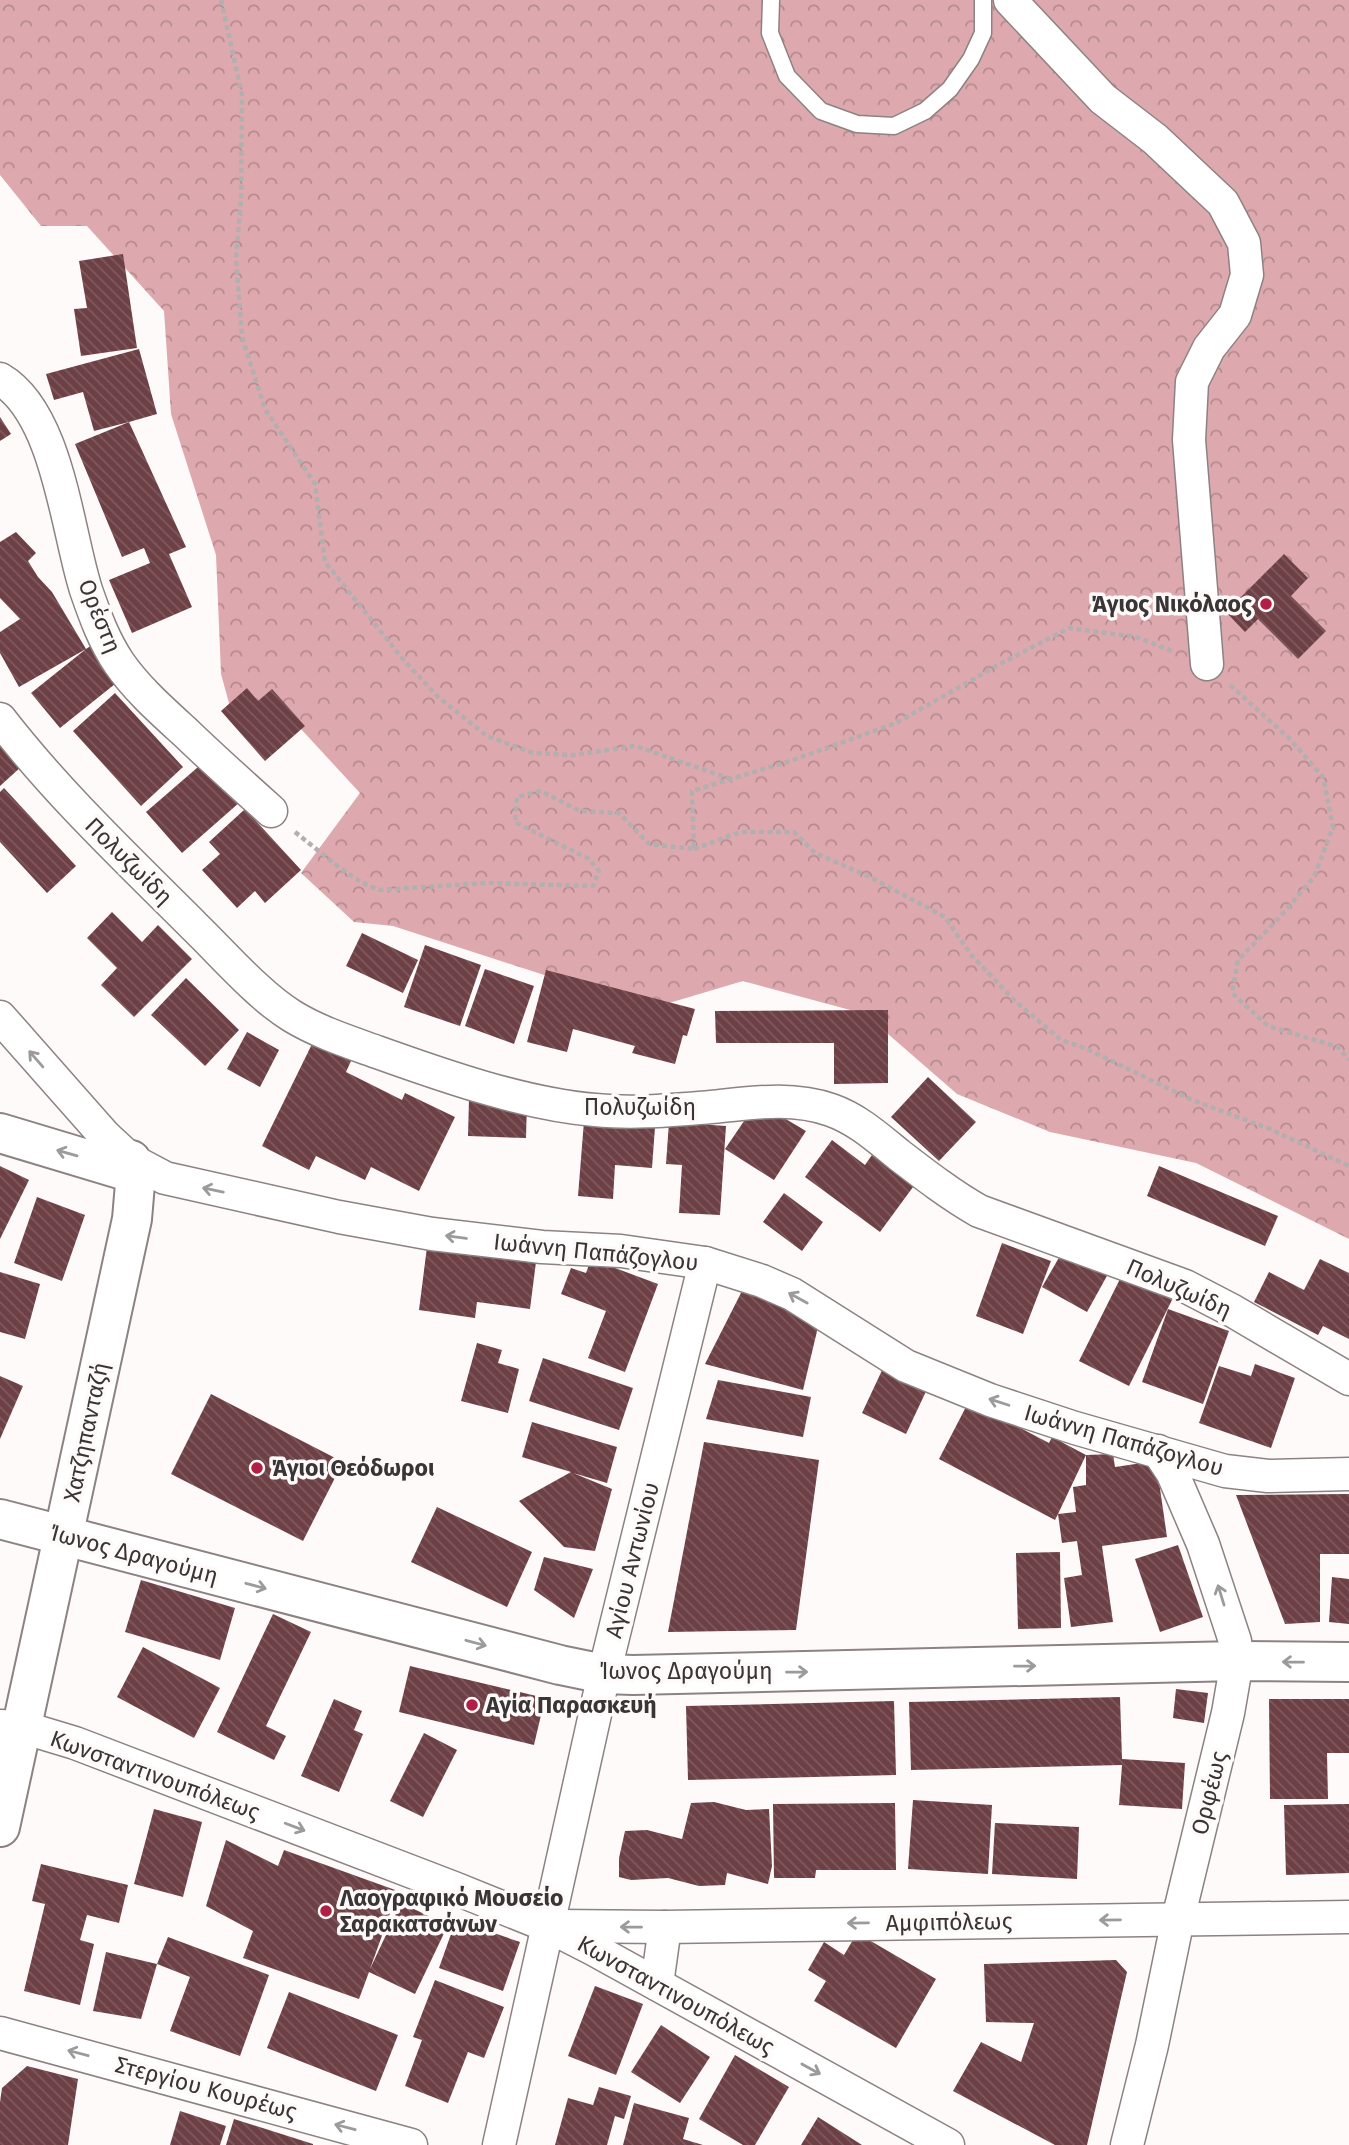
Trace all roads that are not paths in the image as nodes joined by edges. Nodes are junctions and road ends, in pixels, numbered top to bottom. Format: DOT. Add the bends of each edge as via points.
graph roads {
  1 [pos="771,0"];
  2 [pos="983,0"];
  3 [pos="1010,0"];
  4 [pos="0,379"];
  5 [pos="1207,664"];
  6 [pos="0,719"];
  7 [pos="271,811"];
  8 [pos="0,1017"];
  9 [pos="0,1133"];
  10 [pos="132,1166"];
  11 [pos="705,1263"];
  12 [pos="1349,1379"];
  13 [pos="1158,1451"];
  14 [pos="1349,1474"];
  15 [pos="0,1519"];
  16 [pos="64,1536"];
  17 [pos="1237,1661"];
  18 [pos="1349,1662"];
  19 [pos="604,1674"];
  20 [pos="11,1726"];
  21 [pos="0,1827"];
  22 [pos="1349,1917"];
  23 [pos="1178,1919"];
  24 [pos="548,1926"];
  25 [pos="665,1927"];
  26 [pos="657,1984"];
  27 [pos="0,2033"];
  28 [pos="411,2145"];
  29 [pos="499,2145"];
  30 [pos="948,2145"];
  31 [pos="1127,2145"];
  1 -- 2 [label="lane" via="770,33 787,75 821,110 857,124 894,126 925,111 950,89 983,33"];
  3 -- 5 [label="street" via="1102,99 1155,139 1223,203 1244,243 1247,275 1235,315 1209,348 1192,382 1189,440"];
  4 -- 7 [label="street, Ορέστη" via="20,395 45,439 86,589 120,664 154,704"];
  6 -- 12 [label="street, Πολυζωίδη" via="84,817 271,1000 314,1028 482,1087 582,1108 632,1112 775,1101 817,1105 852,1119 979,1211 1185,1286"];
  10 -- 8 [label="street, Ιωάννη Παπάζογλου, one-way"];
  10 -- 9 [label="street, one-way"];
  11 -- 10 [label="street, Ιωάννη Παπάζογλου, one-way" via="406,1229 181,1183"];
  10 -- 16 [label="street, Χατζηπανταζή" via="132,1219"];
  13 -- 11 [label="street, Ιωάννη Παπάζογλου, one-way" via="938,1381 877,1350 792,1294"];
  11 -- 19 [label="street, Αγίου Αντωνίου"];
  13 -- 14 [label="street, Ιωάννη Παπάζογλου" via="1251,1475"];
  17 -- 13 [label="street, Ορφέως, one-way" via="1203,1544"];
  15 -- 16 [label="street, Ίωνος Δραγούμη"];
  16 -- 19 [label="street, Ίωνος Δραγούμη, one-way"];
  16 -- 20 [label="street, Χατζηπανταζή"];
  18 -- 17 [label="street, Ίωνος Δραγούμη, one-way"];
  19 -- 17 [label="street, Ίωνος Δραγούμη, one-way"];
  17 -- 23 [label="street, Ορφέως"];
  19 -- 24 [label="street, Αγίου Αντωνίου"];
  20 -- 21 [label="street, Χατζηπανταζή"];
  20 -- 24 [label="street, Κωνσταντινουπόλεως, one-way" via="100,1752"];
  22 -- 23 [label="street, Αμφιπόλεως"];
  23 -- 25 [label="street, Αμφιπόλεως, one-way"];
  23 -- 31 [label="street, Ορφέως"];
  25 -- 24 [label="street, Αμφιπόλεως, one-way"];
  24 -- 26 [label="street, Κωνσταντινουπόλεως"];
  24 -- 29 [label="street, Αγίου Αντωνίου"];
  25 -- 26 [label="street"];
  26 -- 30 [label="street, Κωνσταντινουπόλεως, one-way"];
  28 -- 27 [label="street, Στεργίου Κουρέως, one-way"];
}
